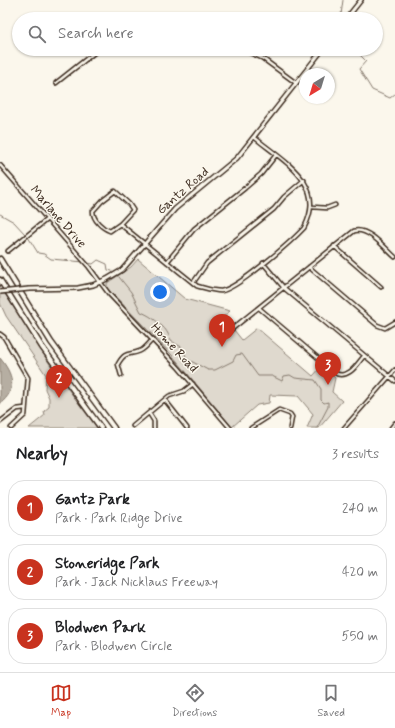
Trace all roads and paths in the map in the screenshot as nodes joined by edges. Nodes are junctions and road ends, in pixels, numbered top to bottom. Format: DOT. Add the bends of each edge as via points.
graph roads {
  1 [pos="361,0"];
  2 [pos="352,12"];
  3 [pos="90,56"];
  4 [pos="258,56"];
  5 [pos="317,56"];
  6 [pos="296,83"];
  7 [pos="56,84"];
  8 [pos="254,137"];
  9 [pos="276,155"];
  10 [pos="0,165"];
  11 [pos="304,180"];
  12 [pos="335,205"];
  13 [pos="312,207"];
  14 [pos="46,220"];
  15 [pos="120,224"];
  16 [pos="145,244"];
  17 [pos="334,246"];
  18 [pos="8,251"];
  19 [pos="395,257"];
  20 [pos="0,259"];
  21 [pos="167,262"];
  22 [pos="263,263"];
  23 [pos="309,267"];
  24 [pos="0,280"];
  25 [pos="100,283"];
  26 [pos="193,283"];
  27 [pos="381,287"];
  28 [pos="284,288"];
  29 [pos="0,292"];
  30 [pos="259,308"];
  31 [pos="395,322"];
  32 [pos="228,333"];
  33 [pos="0,334"];
  34 [pos="153,339"];
  35 [pos="364,356"];
  36 [pos="395,370"];
  37 [pos="121,375"];
  38 [pos="390,376"];
  39 [pos="395,381"];
  40 [pos="193,384"];
  41 [pos="165,400"];
  42 [pos="25,408"];
  43 [pos="149,413"];
  44 [pos="0,422"];
  45 [pos="395,423"];
  46 [pos="133,426"];
  47 [pos="11,428"];
  48 [pos="101,428"];
  49 [pos="114,428"];
  50 [pos="154,428"];
  51 [pos="186,428"];
  52 [pos="230,428"];
  53 [pos="251,428"];
  54 [pos="290,428"];
  55 [pos="344,428"];
  56 [pos="391,428"];
  1 -- 2 [label="main road"];
  3 -- 7 [label="street"];
  4 -- 6 [label="street"];
  5 -- 6 [label="main road, Gantz Road"];
  6 -- 8 [label="main road, Gantz Road"];
  8 -- 9 [label="street"];
  8 -- 16 [label="main road, Gantz Road" via="232,163 175,209"];
  9 -- 11 [label="street"];
  9 -- 21 [label="street" via="261,174 194,229"];
  10 -- 14 [label="street, Marlane Drive"];
  11 -- 13 [label="street" via="310,193"];
  11 -- 26 [label="street" via="274,209 207,264"];
  12 -- 13 [label="street" via="326,208"];
  13 -- 22 [label="street" via="304,228"];
  14 -- 18 [label="street"];
  14 -- 25 [label="street, Marlane Drive"];
  15 -- 15 [label="street" via="110,231 99,224 93,212 102,201 116,191 131,206 132,212"];
  15 -- 16 [label="street"];
  16 -- 21 [label="street"];
  16 -- 25 [label="main road, Gantz Road" via="122,270"];
  17 -- 19 [label="street" via="352,232 361,230"];
  17 -- 23 [label="street"];
  17 -- 27 [label="street"];
  20 -- 49 [label="highway" via="55,348"];
  21 -- 26 [label="street"];
  22 -- 26 [label="street" via="230,289 211,290"];
  22 -- 28 [label="street"];
  23 -- 28 [label="street"];
  23 -- 31 [label="street" via="377,325 385,328"];
  24 -- 48 [label="highway" via="42,347"];
  25 -- 29 [label="main road, Gantz Road, bridge" via="81,288"];
  25 -- 34 [label="street, Home Road"];
  28 -- 30 [label="street"];
  28 -- 35 [label="street"];
  30 -- 32 [label="street"];
  30 -- 35 [label="street" via="337,374 348,373"];
  33 -- 42 [label="street" via="28,378"];
  34 -- 37 [label="street" via="141,350 128,353 122,358 118,364"];
  34 -- 40 [label="street, Home Road"];
  35 -- 38 [label="street"];
  36 -- 38 [label="street"];
  38 -- 39 [label="street"];
  38 -- 55 [label="street"];
  40 -- 41 [label="street"];
  40 -- 52 [label="street, Home Road"];
  41 -- 43 [label="street"];
  41 -- 51 [label="street"];
  42 -- 44 [label="street" via="17,409"];
  42 -- 47 [label="street" via="23,418"];
  43 -- 46 [label="street"];
  43 -- 50 [label="street" via="154,421"];
  45 -- 56 [label="street"];
  53 -- 54 [label="street" via="280,410 292,417"];
}
